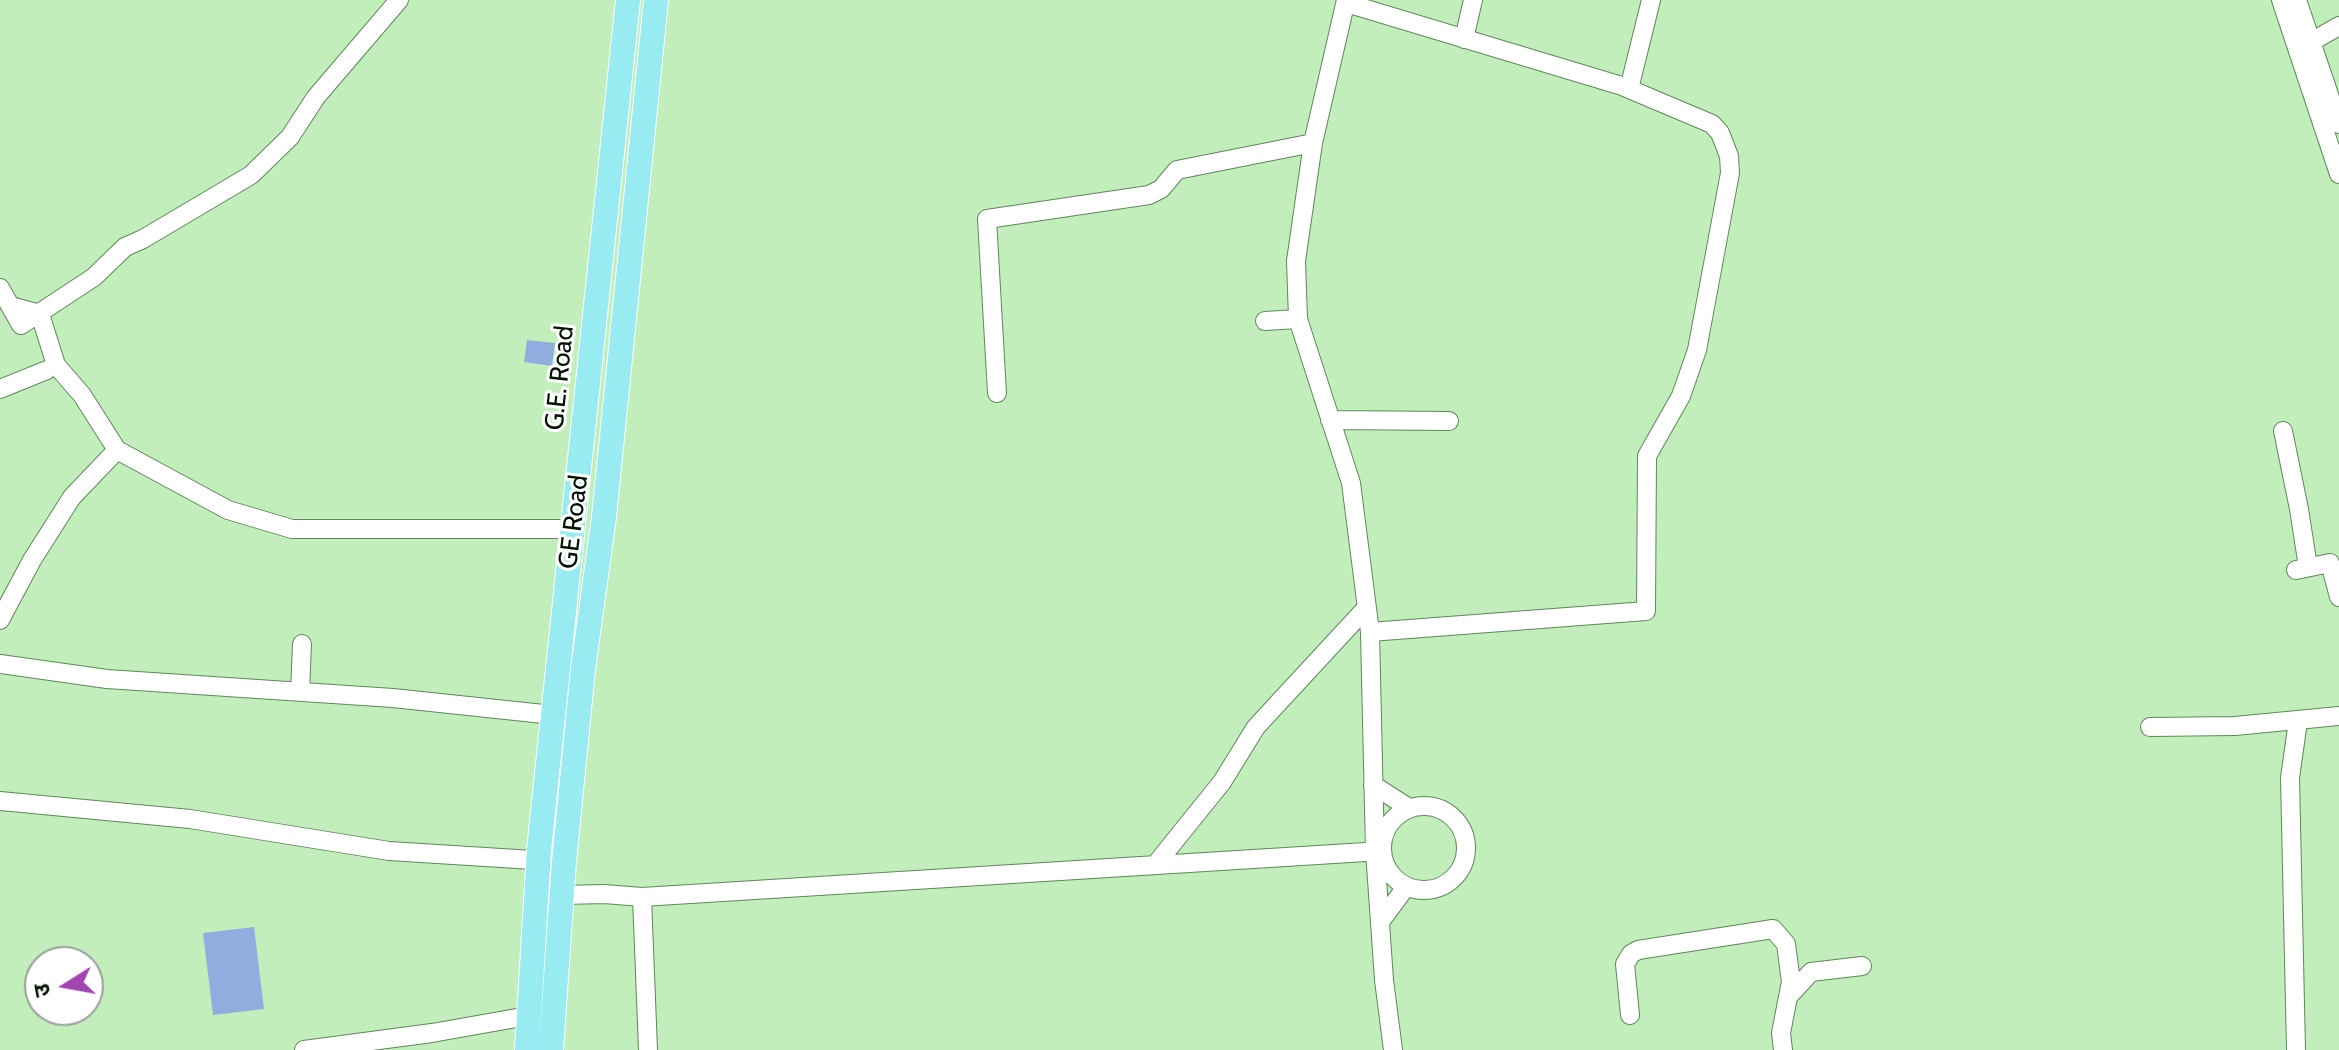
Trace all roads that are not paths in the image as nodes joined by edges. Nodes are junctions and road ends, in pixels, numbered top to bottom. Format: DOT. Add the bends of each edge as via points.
graph roads {
  1 [pos="399,0"];
  2 [pos="628,0"];
  3 [pos="656,0"];
  4 [pos="1473,0"];
  5 [pos="1651,0"];
  6 [pos="2281,0"];
  7 [pos="2297,0"];
  8 [pos="1346,1"];
  9 [pos="2339,26"];
  10 [pos="1464,39"];
  11 [pos="2311,42"];
  12 [pos="1629,89"];
  13 [pos="2339,124"];
  14 [pos="1313,143"];
  15 [pos="2339,174"];
  16 [pos="0,288"];
  17 [pos="7,312"];
  18 [pos="38,313"];
  19 [pos="1298,319"];
  20 [pos="1265,321"];
  21 [pos="47,370"];
  22 [pos="0,389"];
  23 [pos="997,393"];
  24 [pos="1330,420"];
  25 [pos="1449,421"];
  26 [pos="2283,431"];
  27 [pos="117,450"];
  28 [pos="572,529"];
  29 [pos="2334,562"];
  30 [pos="2339,597"];
  31 [pos="1367,607"];
  32 [pos="0,620"];
  33 [pos="1370,632"];
  34 [pos="302,644"];
  35 [pos="0,664"];
  36 [pos="300,692"];
  37 [pos="553,715"];
  38 [pos="2339,716"];
  39 [pos="2298,721"];
  40 [pos="2150,727"];
  41 [pos="1373,785"];
  42 [pos="0,801"];
  43 [pos="1409,808"];
  44 [pos="1379,851"];
  45 [pos="538,859"];
  46 [pos="564,862"];
  47 [pos="1156,864"];
  48 [pos="1406,887"];
  49 [pos="562,895"];
  50 [pos="642,897"];
  51 [pos="1380,922"];
  52 [pos="1862,966"];
  53 [pos="1788,997"];
  54 [pos="554,1011"];
  55 [pos="1630,1015"];
  56 [pos="528,1016"];
  57 [pos="432,1033"];
  58 [pos="304,1050"];
  59 [pos="418,1050"];
  60 [pos="527,1050"];
  61 [pos="551,1050"];
  62 [pos="648,1050"];
  63 [pos="1393,1050"];
  64 [pos="1783,1050"];
  65 [pos="2296,1050"];
  1 -- 18 [label="street" via="316,97 290,137 251,175 125,247 94,277"];
  2 -- 28 [label="main road, G.E. Road"];
  3 -- 46 [label="main road, GE Road"];
  4 -- 10 [label="street"];
  5 -- 12 [label="street"];
  6 -- 15 [label="street"];
  7 -- 11 [label="street"];
  8 -- 10 [label="street"];
  8 -- 14 [label="street"];
  9 -- 11 [label="street"];
  10 -- 12 [label="street"];
  11 -- 13 [label="street"];
  12 -- 33 [label="street" via="1712,124 1730,165 1697,350 1681,396 1647,456 1646,611"];
  14 -- 19 [label="street" via="1296,261"];
  14 -- 23 [label="street" via="1177,170 1149,195 987,219"];
  16 -- 17 [label="street"];
  17 -- 18 [label="street"];
  17 -- 18 [label="street" via="21,325"];
  18 -- 27 [label="street" via="56,365"];
  19 -- 20 [label="street"];
  19 -- 24 [label="street"];
  21 -- 22 [label="street"];
  24 -- 25 [label="street"];
  24 -- 31 [label="street" via="1351,483"];
  26 -- 29 [label="street" via="2299,509 2302,569"];
  27 -- 28 [label="street" via="228,510 292,529"];
  27 -- 32 [label="street" via="72,497"];
  28 -- 37 [label="main road, G.E. Road"];
  29 -- 30 [label="street"];
  31 -- 33 [label="street"];
  31 -- 47 [label="street" via="1256,727 1222,782"];
  33 -- 41 [label="street"];
  34 -- 36 [label="street"];
  35 -- 36 [label="street" via="107,679"];
  36 -- 37 [label="street"];
  37 -- 45 [label="main road, G.E. Road"];
  38 -- 39 [label="street"];
  39 -- 40 [label="street"];
  39 -- 65 [label="street" via="2290,778"];
  41 -- 43 [label="street"];
  41 -- 44 [label="street"];
  42 -- 45 [label="street" via="190,819 389,851"];
  43 -- 44 [label="street" via="1387,828"];
  43 -- 48 [label="street" via="1438,808 1451,815 1461,826 1466,855 1455,878 1444,886 1432,891"];
  44 -- 47 [label="street"];
  44 -- 48 [label="street" via="1387,869"];
  44 -- 51 [label="street"];
  45 -- 46 [label="street"];
  45 -- 56 [label="main road, G.E. Road"];
  46 -- 49 [label="main road, GE Road"];
  47 -- 50 [label="street"];
  48 -- 51 [label="street"];
  49 -- 50 [label="street"];
  49 -- 54 [label="main road, GE Road"];
  50 -- 62 [label="street"];
  51 -- 63 [label="street"];
  52 -- 53 [label="street" via="1811,972"];
  53 -- 55 [label="street" via="1786,944 1773,929 1631,954 1625,964"];
  53 -- 64 [label="street"];
  54 -- 56 [label="street"];
  54 -- 61 [label="main road, GE Road"];
  56 -- 57 [label="street"];
  56 -- 60 [label="main road, G.E. Road"];
  57 -- 58 [label="street"];
  57 -- 59 [label="street"];
}
